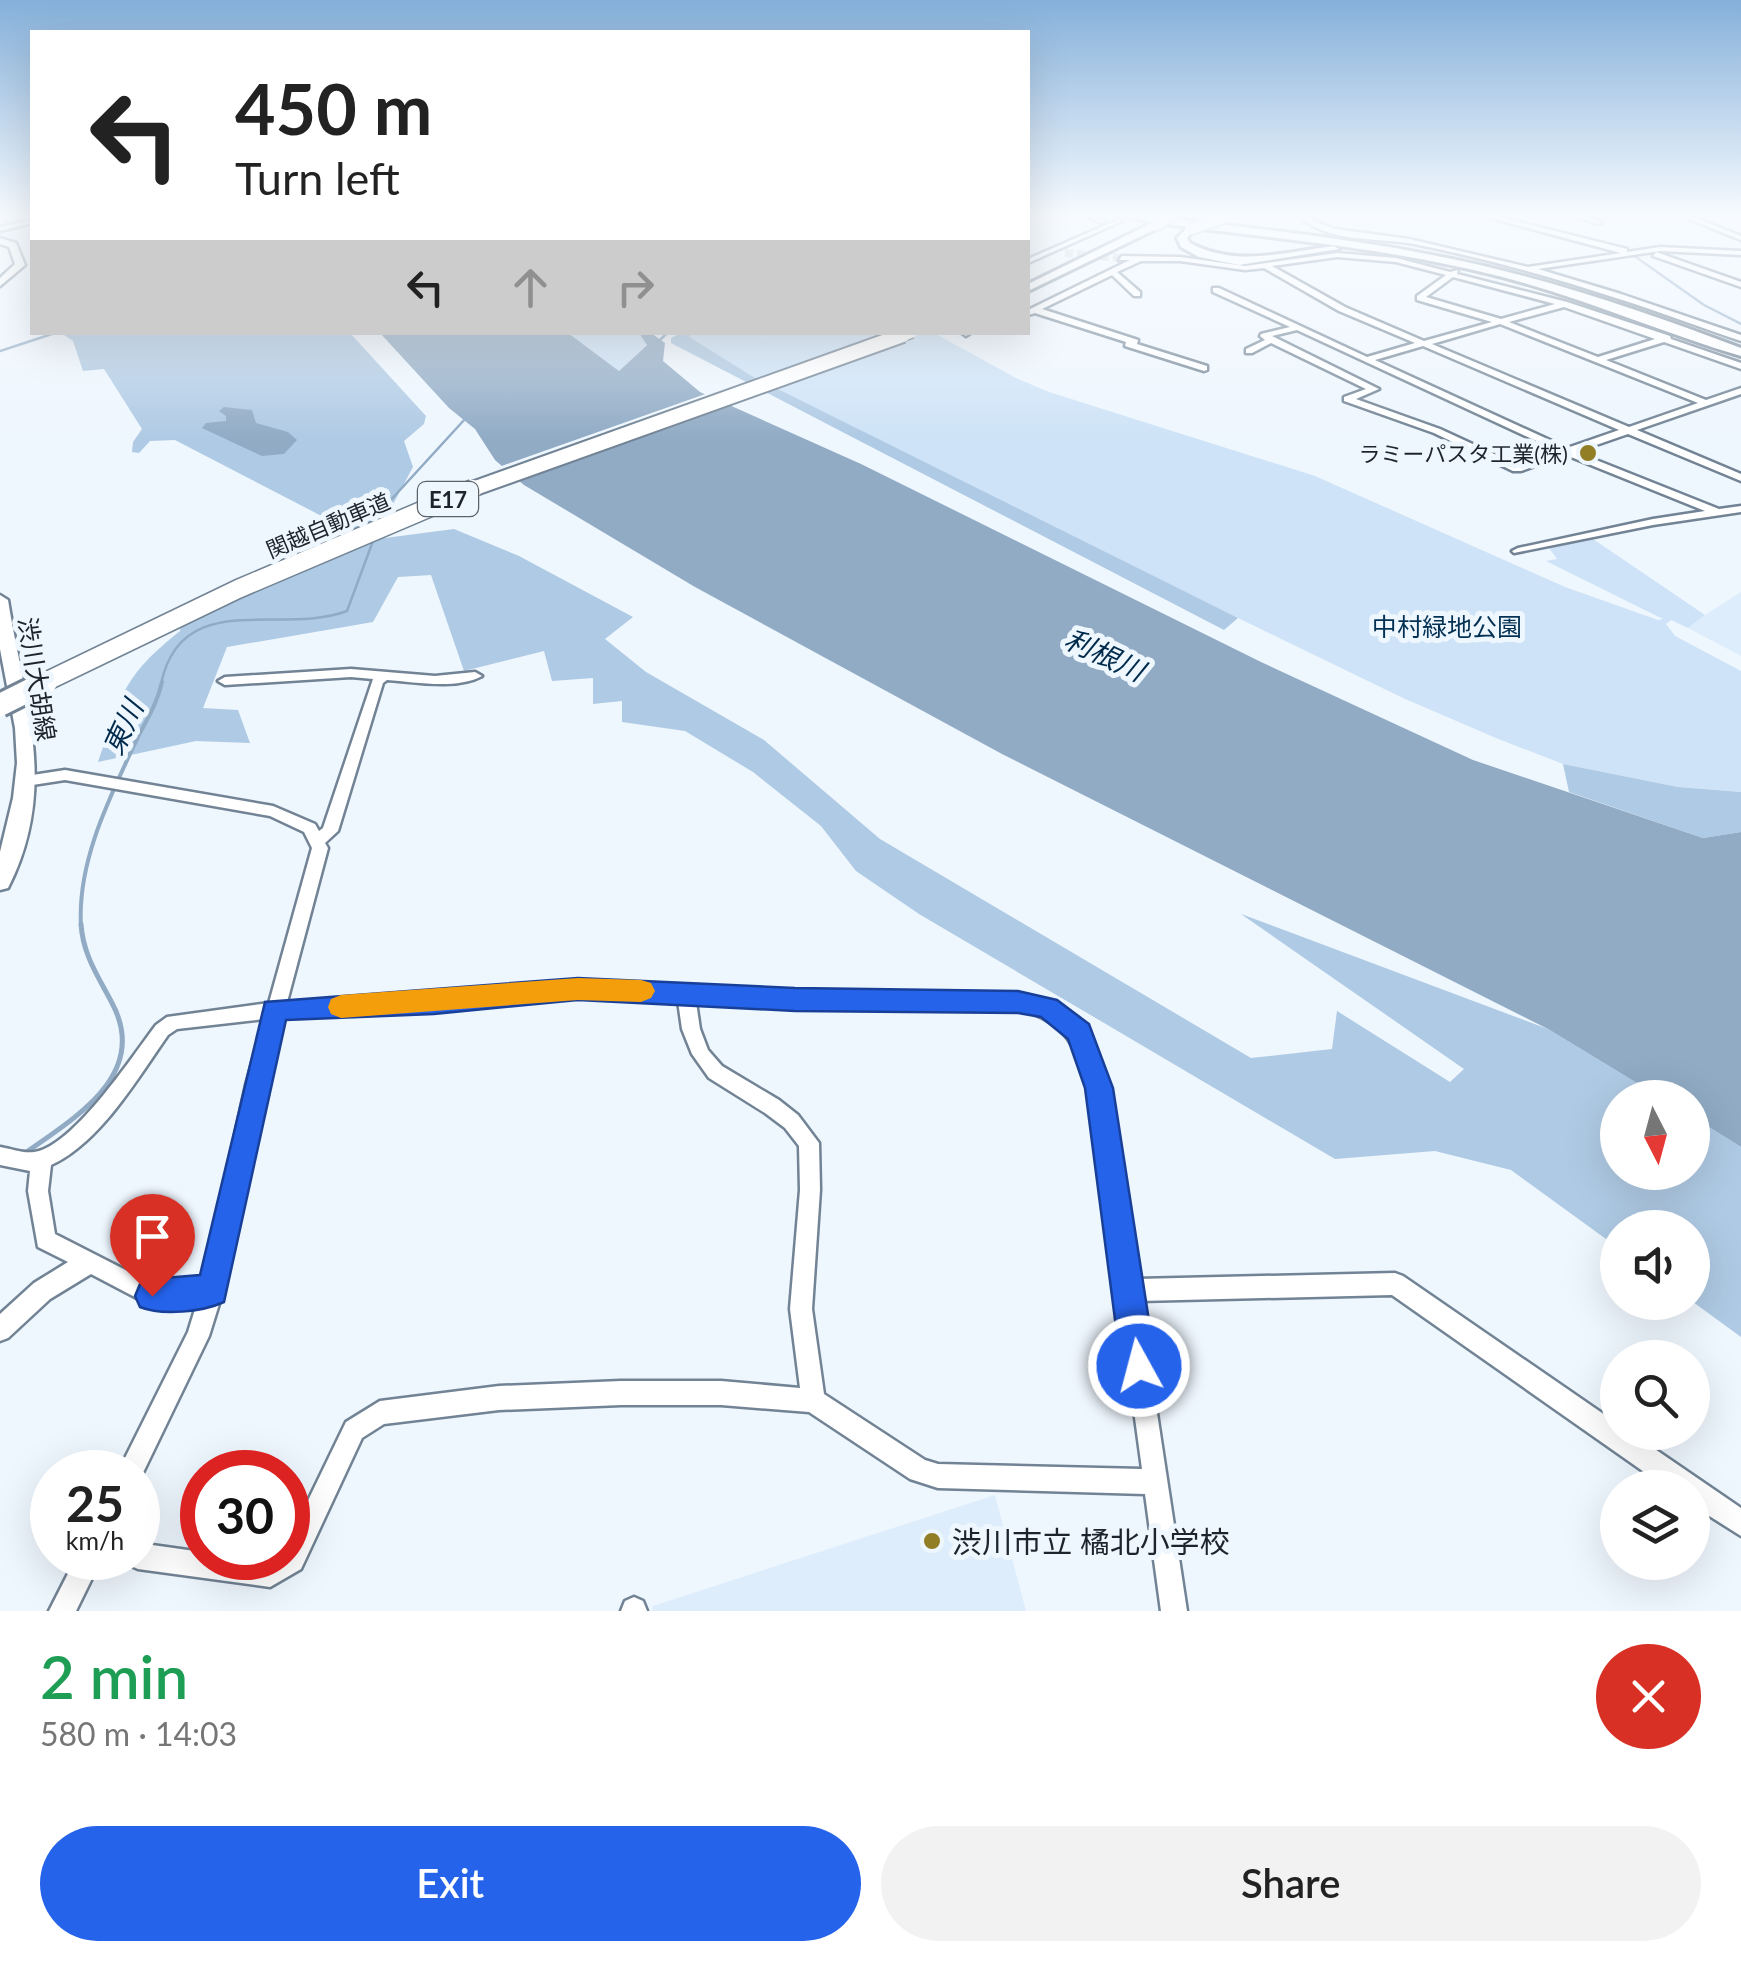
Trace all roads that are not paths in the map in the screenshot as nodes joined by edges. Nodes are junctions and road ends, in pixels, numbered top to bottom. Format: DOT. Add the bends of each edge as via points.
graph roads {
  1 [pos="1079,289"];
  2 [pos="1131,289"];
  3 [pos="1307,289"];
  4 [pos="1432,289"];
  5 [pos="1514,289"];
  6 [pos="1537,289"];
  7 [pos="1557,289"];
  8 [pos="1570,289"];
  9 [pos="1598,289"];
  10 [pos="1216,290"];
  11 [pos="1136,294"];
  12 [pos="1564,304"];
  13 [pos="1031,311"];
  14 [pos="1499,322"];
  15 [pos="1296,328"];
  16 [pos="886,335"];
  17 [pos="903,335"];
  18 [pos="1667,338"];
  19 [pos="1741,338"];
  20 [pos="1272,340"];
  21 [pos="1715,342"];
  22 [pos="1425,343"];
  23 [pos="1741,350"];
  24 [pos="1249,351"];
  25 [pos="1365,360"];
  26 [pos="1597,360"];
  27 [pos="1741,366"];
  28 [pos="1204,368"];
  29 [pos="1332,368"];
  30 [pos="1741,390"];
  31 [pos="1706,403"];
  32 [pos="1628,428"];
  33 [pos="1565,451"];
  34 [pos="1741,478"];
  35 [pos="1741,508"];
  36 [pos="1717,512"];
  37 [pos="1518,551"];
  38 [pos="0,600"];
  39 [pos="1,624"];
  40 [pos="382,676"];
  41 [pos="475,676"];
  42 [pos="225,681"];
  43 [pos="0,692"];
  44 [pos="0,704"];
  45 [pos="26,782"];
  46 [pos="318,840"];
  47 [pos="4,861"];
  48 [pos="0,882"];
  49 [pos="686,992"];
  50 [pos="274,1010"];
  51 [pos="19,1159"];
  52 [pos="92,1263"];
  53 [pos="1128,1290"];
  54 [pos="212,1291"];
  55 [pos="0,1330"];
  56 [pos="814,1401"];
  57 [pos="141,1450"];
  58 [pos="1664,1470"];
  59 [pos="1154,1482"];
  60 [pos="1710,1502"];
  61 [pos="1741,1523"];
  62 [pos="160,1559"];
  63 [pos="78,1580"];
  64 [pos="62,1611"];
  65 [pos="1174,1611"];
  1 -- 13 [label="street"];
  2 -- 11 [label="street"];
  3 -- 22 [label="street"];
  4 -- 14 [label="street" via="1420,298"];
  5 -- 12 [label="street"];
  6 -- 21 [label="highway"];
  7 -- 21 [label="highway"];
  8 -- 23 [label="highway"];
  9 -- 19 [label="street"];
  10 -- 15 [label="street"];
  12 -- 14 [label="street"];
  12 -- 18 [label="street"];
  13 -- 28 [label="street"];
  14 -- 22 [label="street"];
  14 -- 26 [label="street"];
  15 -- 20 [label="street" via="1264,336"];
  15 -- 25 [label="street"];
  16 -- 43 [label="highway, 関越自動車道 / E17, bridge" via="408,507 207,592"];
  17 -- 44 [label="highway, 関越自動車道 / E17, bridge" via="419,510"];
  18 -- 26 [label="street"];
  18 -- 27 [label="street"];
  20 -- 24 [label="street"];
  20 -- 29 [label="street"];
  21 -- 23 [label="highway"];
  22 -- 25 [label="street"];
  22 -- 32 [label="street"];
  25 -- 29 [label="street"];
  25 -- 33 [label="street"];
  26 -- 31 [label="street"];
  29 -- 33 [label="street" via="1374,388 1347,398 1517,468"];
  30 -- 31 [label="street"];
  31 -- 32 [label="street"];
  32 -- 33 [label="street"];
  32 -- 34 [label="street"];
  33 -- 36 [label="street"];
  35 -- 36 [label="street"];
  36 -- 37 [label="street"];
  38 -- 39 [label="main road, 渋川大胡線"];
  39 -- 45 [label="main road, 渋川大胡線" via="26,744"];
  40 -- 41 [label="street"];
  40 -- 42 [label="street"];
  40 -- 46 [label="street" via="330,831"];
  45 -- 46 [label="street" via="65,775 273,811 299,820"];
  45 -- 47 [label="main road, 渋川大胡線"];
  46 -- 50 [label="street"];
  47 -- 48 [label="main road, 渋川大胡線"];
  49 -- 50 [label="street" via="578,989"];
  49 -- 53 [label="street" via="1048,1008 1079,1032 1099,1088"];
  49 -- 56 [label="street" via="687,1022 712,1071 764,1102 808,1143 801,1309"];
  50 -- 51 [label="street" via="172,1022 98,1115"];
  50 -- 54 [label="street"];
  51 -- 52 [label="street" via="38,1190 45,1240"];
  52 -- 54 [label="street" via="152,1296"];
  52 -- 55 [label="street" via="28,1301"];
  53 -- 58 [label="street" via="1395,1284"];
  53 -- 59 [label="street"];
  54 -- 57 [label="street" via="198,1336"];
  56 -- 59 [label="street" via="938,1476"];
  56 -- 62 [label="street" via="721,1392 621,1393 498,1398 380,1413 354,1430 292,1560 270,1574"];
  59 -- 65 [label="street"];
  60 -- 61 [label="street"];
  63 -- 64 [label="street"];
}
